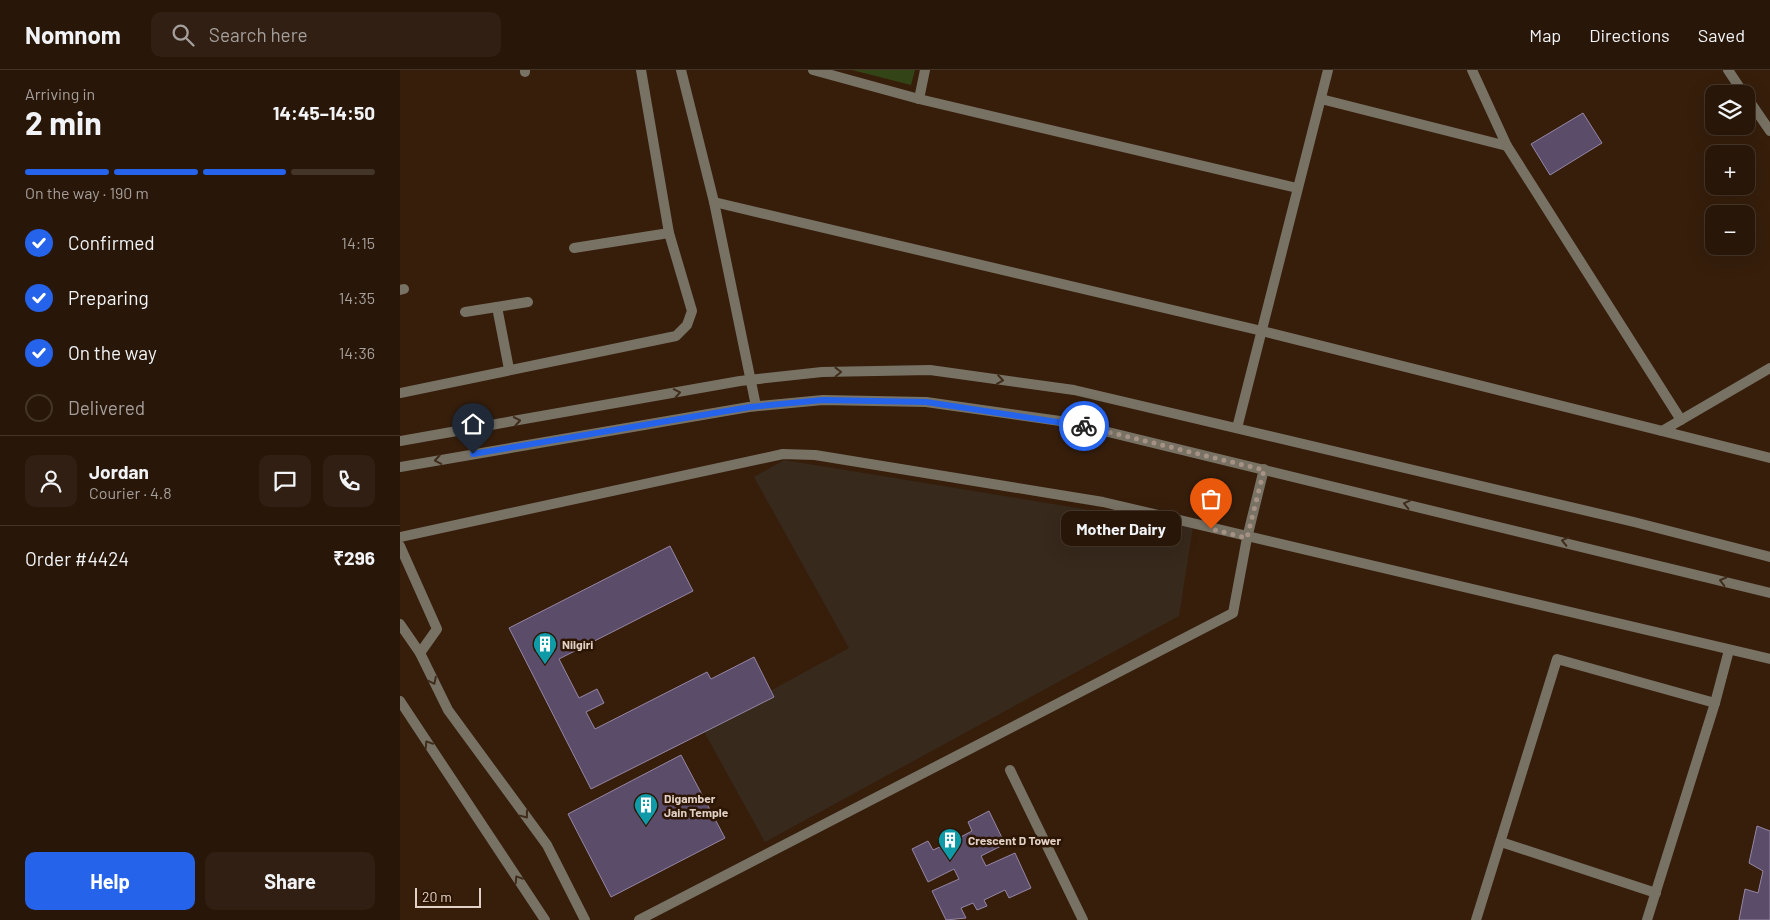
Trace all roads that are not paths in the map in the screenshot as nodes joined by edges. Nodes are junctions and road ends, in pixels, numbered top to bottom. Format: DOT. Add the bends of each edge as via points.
graph roads {
  1 [pos="641,70"];
  2 [pos="681,70"];
  3 [pos="813,70"];
  4 [pos="926,70"];
  5 [pos="1328,70"];
  6 [pos="1472,70"];
  7 [pos="1728,70"];
  8 [pos="1738,85"];
  9 [pos="919,99"];
  10 [pos="1321,99"];
  11 [pos="1755,109"];
  12 [pos="1770,131"];
  13 [pos="1507,146"];
  14 [pos="1296,188"];
  15 [pos="714,202"];
  16 [pos="669,233"];
  17 [pos="574,248"];
  18 [pos="528,302"];
  19 [pos="497,307"];
  20 [pos="465,312"];
  21 [pos="1262,330"];
  22 [pos="1770,368"];
  23 [pos="509,369"];
  24 [pos="750,380"];
  25 [pos="400,393"];
  26 [pos="756,406"];
  27 [pos="1681,420"];
  28 [pos="1237,428"];
  29 [pos="1662,431"];
  30 [pos="400,441"];
  31 [pos="1770,458"];
  32 [pos="400,466"];
  33 [pos="1264,470"];
  34 [pos="400,537"];
  35 [pos="1247,538"];
  36 [pos="400,546"];
  37 [pos="1770,557"];
  38 [pos="1770,592"];
  39 [pos="400,624"];
  40 [pos="1728,650"];
  41 [pos="420,653"];
  42 [pos="1770,660"];
  43 [pos="400,701"];
  44 [pos="1715,704"];
  45 [pos="1010,770"];
  46 [pos="1500,842"];
  47 [pos="1656,893"];
  48 [pos="544,920"];
  49 [pos="585,920"];
  50 [pos="639,920"];
  51 [pos="1083,920"];
  52 [pos="1476,920"];
  53 [pos="1647,920"];
  1 -- 16 [label="street"];
  2 -- 15 [label="street"];
  3 -- 9 [label="street"];
  4 -- 9 [label="street"];
  5 -- 10 [label="street"];
  6 -- 13 [label="street"];
  7 -- 8 [label="street"];
  9 -- 14 [label="street"];
  10 -- 13 [label="street"];
  10 -- 14 [label="street"];
  11 -- 12 [label="street"];
  13 -- 27 [label="street"];
  14 -- 21 [label="street"];
  15 -- 21 [label="street"];
  15 -- 24 [label="street"];
  16 -- 17 [label="street"];
  16 -- 23 [label="street" via="692,311 687,325 676,336"];
  18 -- 19 [label="street"];
  19 -- 20 [label="street"];
  19 -- 23 [label="street"];
  21 -- 28 [label="street"];
  21 -- 29 [label="street"];
  22 -- 27 [label="street"];
  23 -- 25 [label="street"];
  24 -- 26 [label="street"];
  24 -- 28 [label="street, one-way" via="822,372 930,370 1074,390"];
  30 -- 24 [label="street, one-way"];
  26 -- 32 [label="street, one-way"];
  26 -- 33 [label="street" via="823,400 926,402 1067,422"];
  27 -- 29 [label="street"];
  28 -- 37 [label="street"];
  29 -- 31 [label="street"];
  33 -- 35 [label="street"];
  38 -- 33 [label="street, one-way"];
  34 -- 35 [label="street" via="783,454 815,455 1103,502"];
  35 -- 40 [label="street"];
  35 -- 50 [label="street" via="1233,613"];
  36 -- 41 [label="street" via="437,629"];
  39 -- 41 [label="street"];
  40 -- 42 [label="street"];
  40 -- 44 [label="street"];
  41 -- 49 [label="street, one-way" via="448,710 547,845"];
  48 -- 43 [label="street, one-way"];
  44 -- 46 [label="street" via="1557,659"];
  44 -- 47 [label="street"];
  45 -- 51 [label="street"];
  46 -- 47 [label="street"];
  46 -- 52 [label="street"];
  47 -- 53 [label="street"];
}
